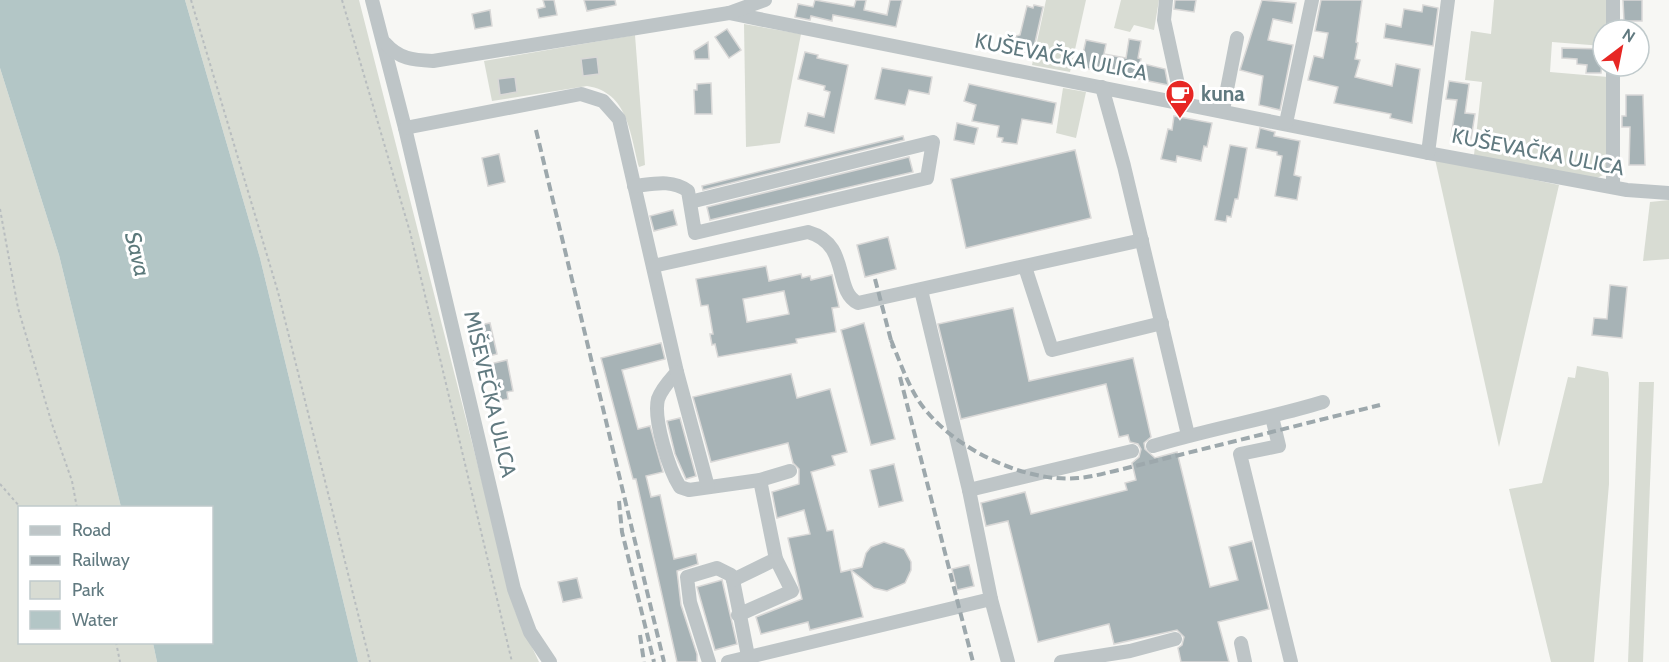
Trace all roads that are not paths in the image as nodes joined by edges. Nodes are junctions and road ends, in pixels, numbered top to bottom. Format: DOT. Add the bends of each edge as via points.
graph roads {
  1 [pos="372,0"];
  2 [pos="765,0"];
  3 [pos="1166,0"];
  4 [pos="1312,0"];
  5 [pos="1448,0"];
  6 [pos="1613,0"];
  7 [pos="729,13"];
  8 [pos="1613,18"];
  9 [pos="1237,38"];
  10 [pos="383,41"];
  11 [pos="1613,78"];
  12 [pos="1102,87"];
  13 [pos="1182,103"];
  14 [pos="1223,110"];
  15 [pos="1286,123"];
  16 [pos="405,128"];
  17 [pos="1428,153"];
  18 [pos="634,186"];
  19 [pos="1613,187"];
  20 [pos="1669,193"];
  21 [pos="690,202"];
  22 [pos="1143,240"];
  23 [pos="653,266"];
  24 [pos="1025,267"];
  25 [pos="921,290"];
  26 [pos="1162,324"];
  27 [pos="677,372"];
  28 [pos="1323,402"];
  29 [pos="1272,417"];
  30 [pos="1188,435"];
  31 [pos="1153,446"];
  32 [pos="1132,451"];
  33 [pos="790,471"];
  34 [pos="760,480"];
  35 [pos="708,487"];
  36 [pos="969,490"];
  37 [pos="776,559"];
  38 [pos="733,580"];
  39 [pos="991,599"];
  40 [pos="738,615"];
  41 [pos="1174,639"];
  42 [pos="1241,644"];
  43 [pos="748,656"];
  44 [pos="550,662"];
  45 [pos="710,662"];
  46 [pos="728,662"];
  47 [pos="1008,662"];
  48 [pos="1061,662"];
  49 [pos="1245,662"];
  50 [pos="1291,662"];
  1 -- 10 [label="street, MIŠEVEČKA ULICA"];
  2 -- 7 [label="street"];
  3 -- 13 [label="street" via="1164,20"];
  4 -- 15 [label="street"];
  5 -- 17 [label="street"];
  6 -- 8 [label="street"];
  7 -- 10 [label="street" via="433,60 408,60"];
  7 -- 12 [label="street, KUŠEVAČKA ULICA"];
  9 -- 14 [label="street"];
  10 -- 16 [label="street, MIŠEVEČKA ULICA"];
  11 -- 19 [label="street"];
  12 -- 13 [label="street, KUŠEVAČKA ULICA"];
  12 -- 22 [label="street"];
  13 -- 14 [label="street, KUŠEVAČKA ULICA"];
  14 -- 15 [label="street, KUŠEVAČKA ULICA"];
  15 -- 17 [label="street, KUŠEVAČKA ULICA"];
  16 -- 18 [label="street" via="564,96 593,97 612,108 619,119"];
  16 -- 44 [label="street, MIŠEVEČKA ULICA" via="514,589 530,632"];
  17 -- 19 [label="street, KUŠEVAČKA ULICA"];
  18 -- 21 [label="street" via="677,185 688,191"];
  18 -- 23 [label="street"];
  19 -- 20 [label="street, KUŠEVAČKA ULICA"];
  21 -- 21 [label="street" via="695,233 927,178 933,142"];
  22 -- 24 [label="street"];
  22 -- 26 [label="street"];
  23 -- 25 [label="street" via="808,232 829,244 852,300 870,302"];
  23 -- 27 [label="street"];
  24 -- 25 [label="street"];
  24 -- 26 [label="street" via="1052,350"];
  25 -- 36 [label="street"];
  26 -- 30 [label="street"];
  27 -- 35 [label="street"];
  27 -- 35 [label="street" via="662,391 656,411 672,474 680,487"];
  28 -- 29 [label="street"];
  29 -- 30 [label="street"];
  29 -- 50 [label="street" via="1279,446 1240,454"];
  30 -- 31 [label="street"];
  32 -- 36 [label="street"];
  33 -- 34 [label="street"];
  34 -- 35 [label="street"];
  34 -- 37 [label="street"];
  36 -- 39 [label="street"];
  37 -- 38 [label="street"];
  37 -- 40 [label="street" via="792,591"];
  38 -- 40 [label="street"];
  38 -- 45 [label="street" via="717,568 687,577 690,602"];
  39 -- 43 [label="street"];
  39 -- 47 [label="street"];
  40 -- 43 [label="street"];
  41 -- 48 [label="street"];
  42 -- 49 [label="street"];
  43 -- 46 [label="street"];
}
